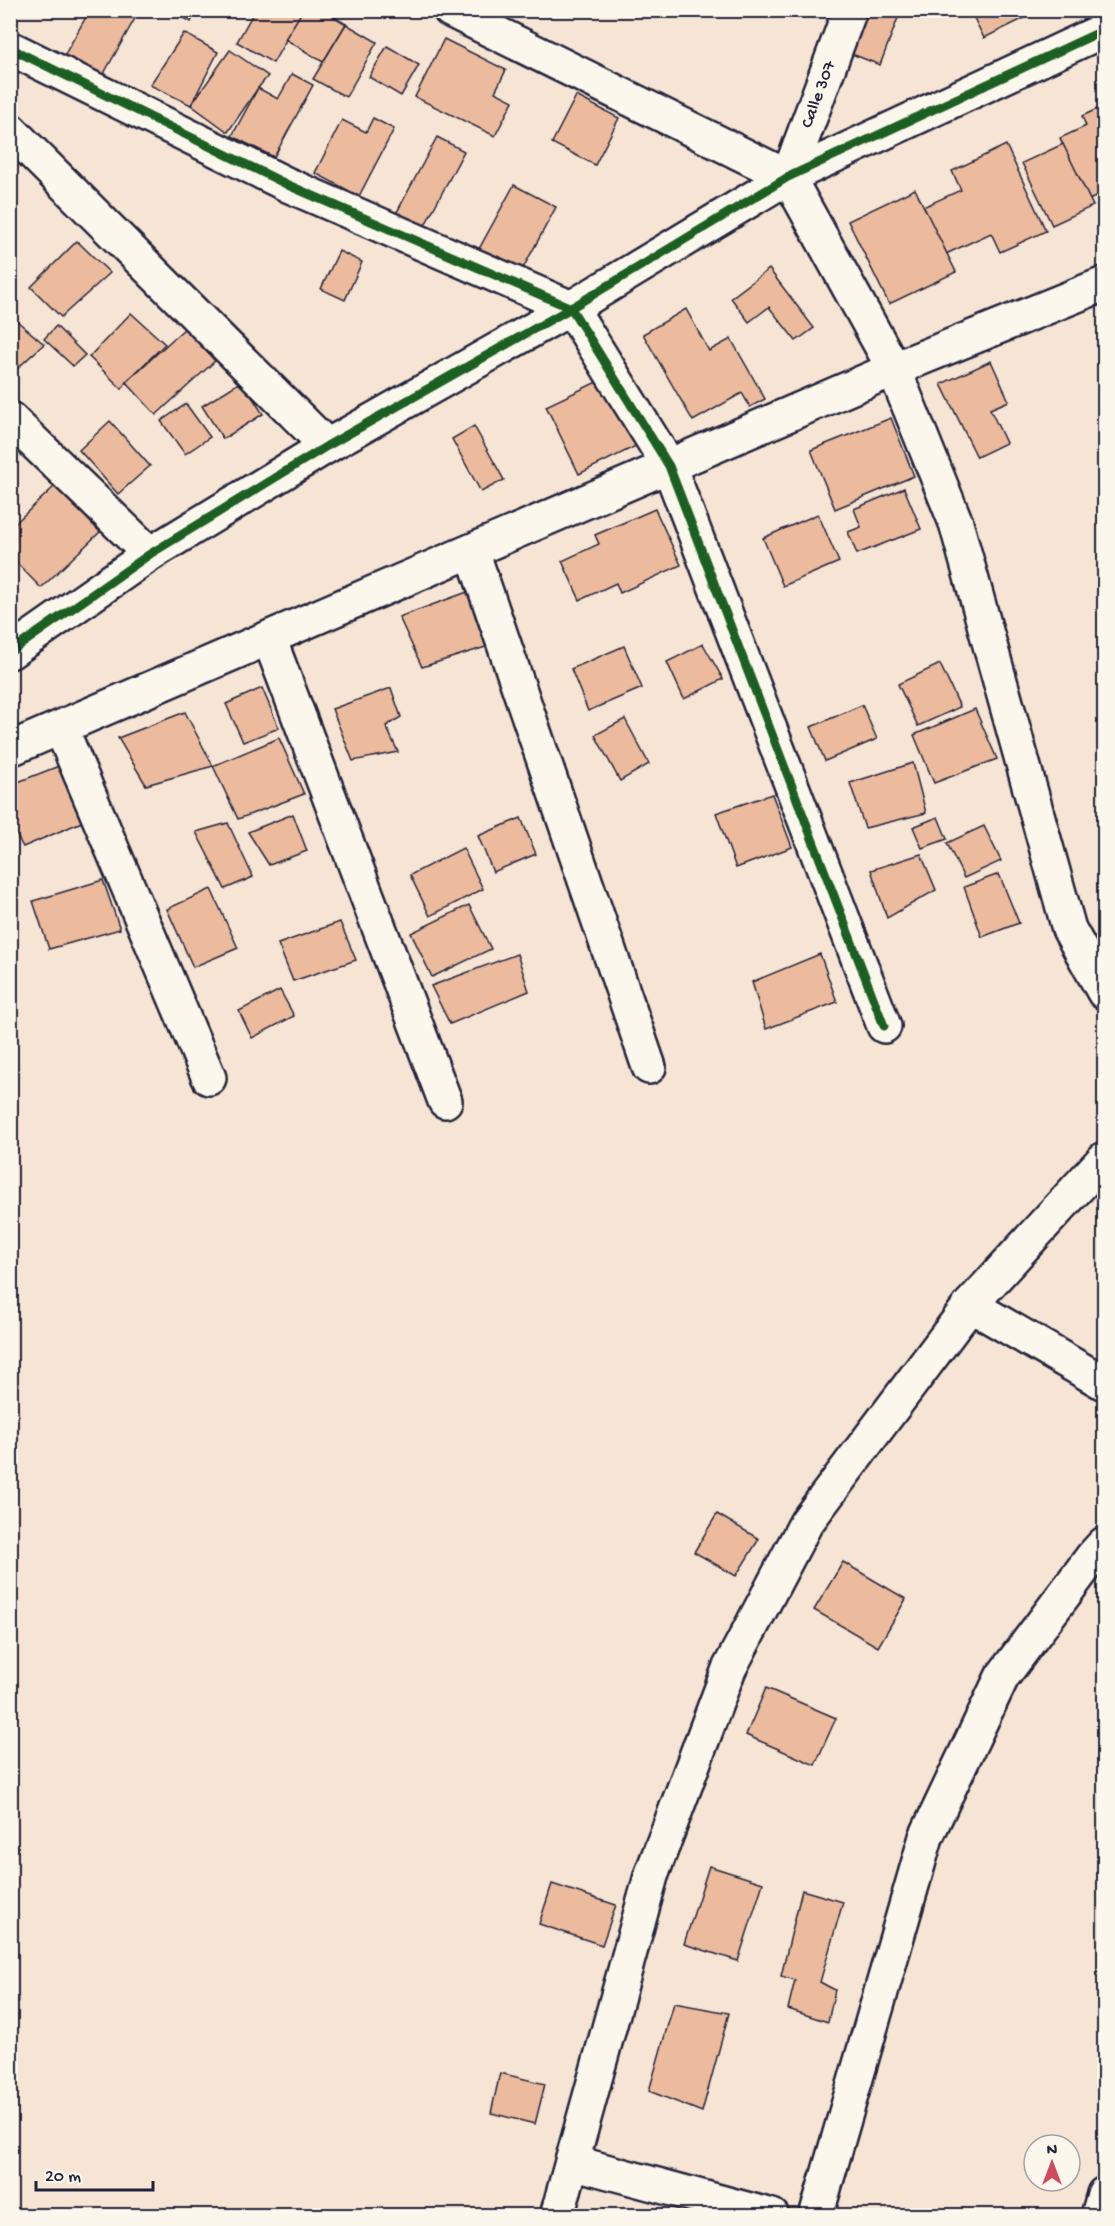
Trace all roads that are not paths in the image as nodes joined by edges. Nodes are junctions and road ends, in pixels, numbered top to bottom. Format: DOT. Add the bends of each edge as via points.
graph roads {
  1 [pos="450,10"];
  2 [pos="850,10"];
  3 [pos="1104,30"];
  4 [pos="10,48"];
  5 [pos="10,130"];
  6 [pos="788,177"];
  7 [pos="1104,284"];
  8 [pos="571,308"];
  9 [pos="894,369"];
  10 [pos="10,419"];
  11 [pos="327,446"];
  12 [pos="669,466"];
  13 [pos="472,550"];
  14 [pos="150,554"];
  15 [pos="269,638"];
  16 [pos="10,652"];
  17 [pos="61,728"];
  18 [pos="10,749"];
  19 [pos="1104,992"];
  20 [pos="884,1026"];
  21 [pos="649,1067"];
  22 [pos="209,1078"];
  23 [pos="445,1101"];
  24 [pos="1104,1160"];
  25 [pos="970,1305"];
  26 [pos="1104,1383"];
  27 [pos="1104,1544"];
  28 [pos="572,2162"];
  29 [pos="1104,2194"];
  30 [pos="557,2216"];
  31 [pos="772,2216"];
  32 [pos="816,2216"];
  33 [pos="1098,2216"];
  1 -- 6 [label="street"];
  2 -- 6 [label="street, Calle 307"];
  3 -- 6 [label="street"];
  4 -- 8 [label="street" via="288,185"];
  5 -- 11 [label="street"];
  6 -- 8 [label="street"];
  6 -- 9 [label="street"];
  7 -- 9 [label="street"];
  8 -- 11 [label="street"];
  8 -- 12 [label="street"];
  9 -- 12 [label="street"];
  9 -- 19 [label="street" via="956,523 1069,929"];
  10 -- 14 [label="street"];
  11 -- 14 [label="street"];
  12 -- 13 [label="street"];
  12 -- 20 [label="street"];
  13 -- 15 [label="street"];
  13 -- 21 [label="street"];
  14 -- 16 [label="street"];
  15 -- 17 [label="street"];
  15 -- 23 [label="street"];
  17 -- 18 [label="street"];
  17 -- 22 [label="street"];
  24 -- 25 [label="street"];
  25 -- 26 [label="street"];
  25 -- 28 [label="street" via="806,1523 729,1669 651,1876"];
  27 -- 32 [label="street" via="1002,1677 926,1837"];
  28 -- 30 [label="street"];
  28 -- 31 [label="street"];
  29 -- 33 [label="street"];
}
